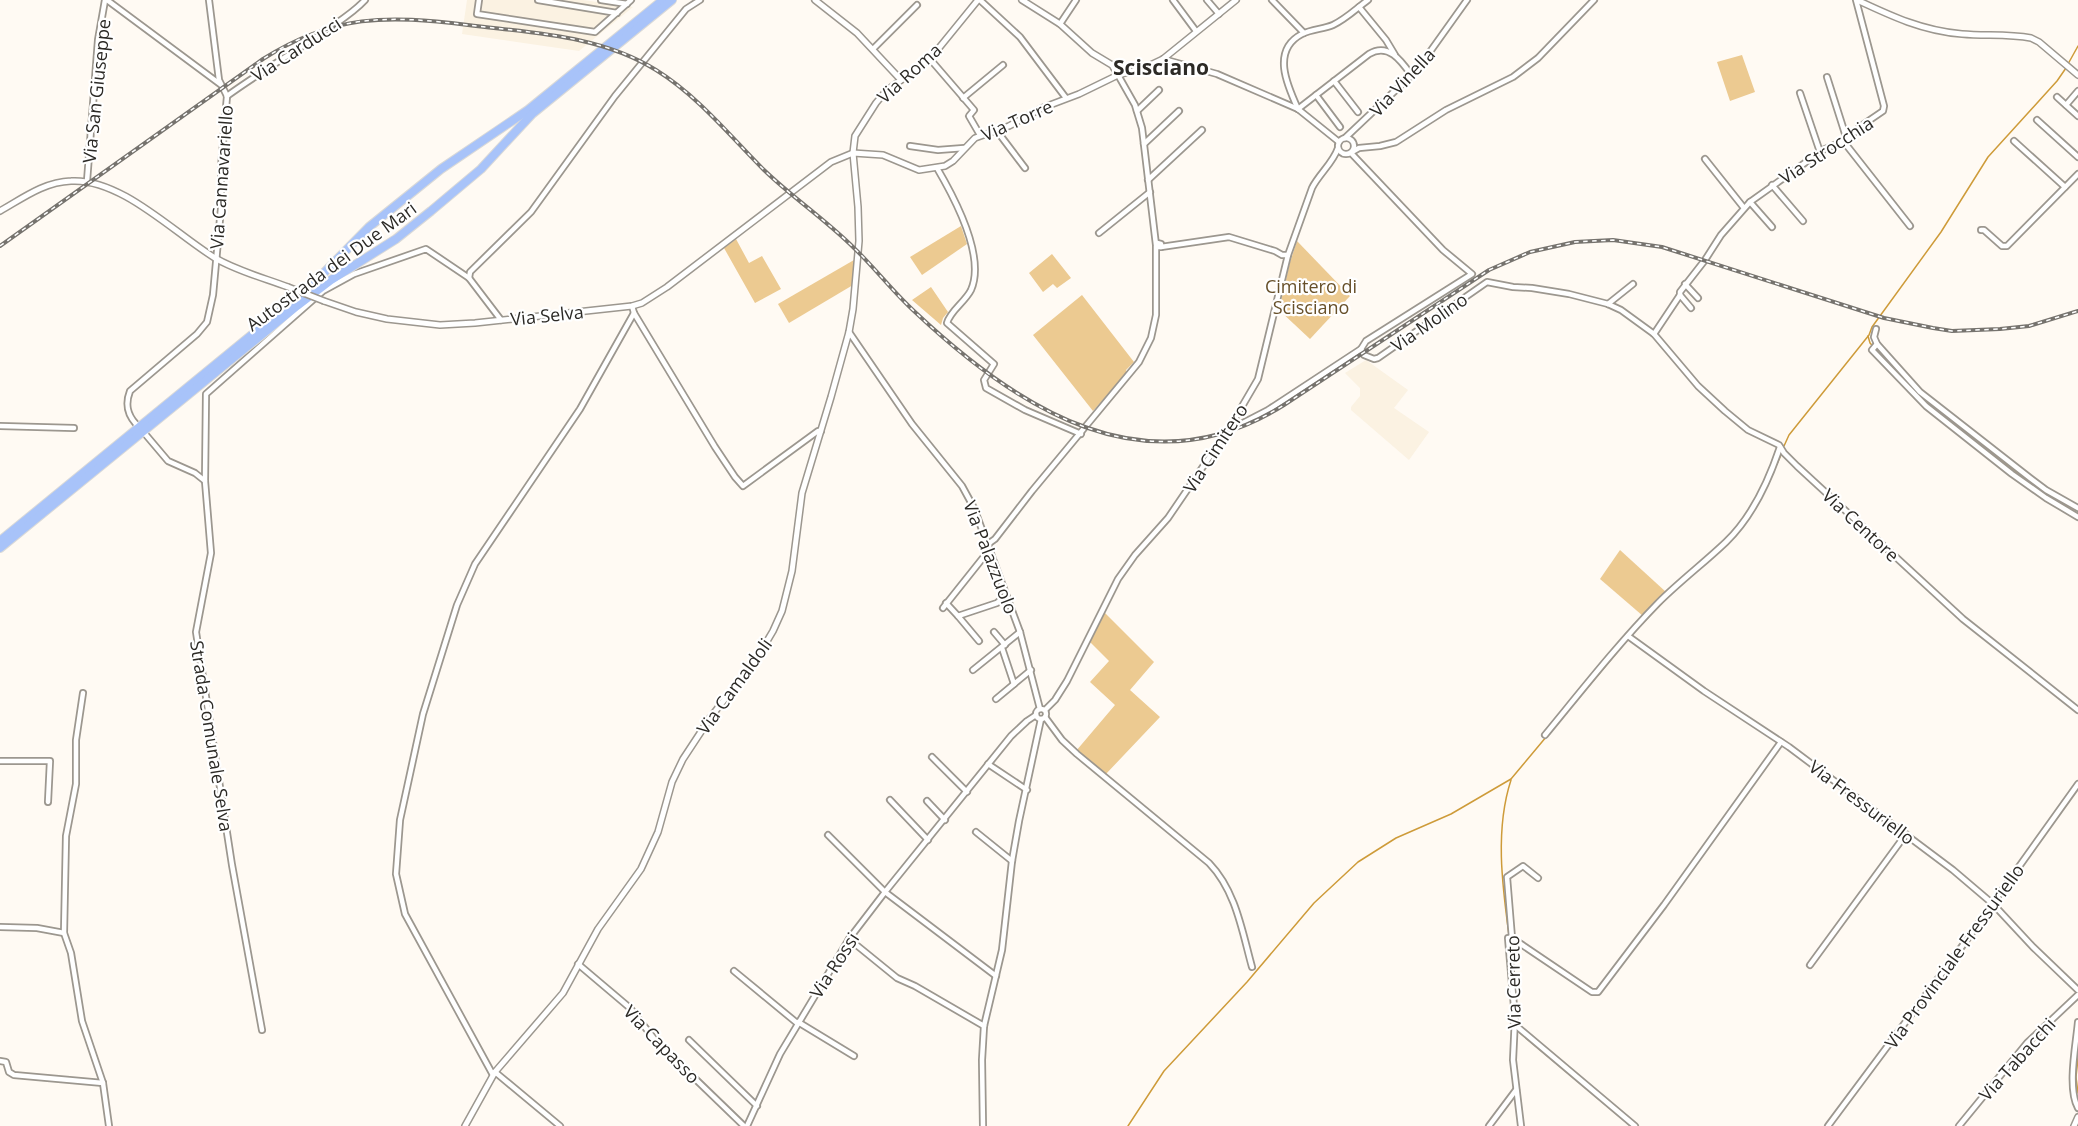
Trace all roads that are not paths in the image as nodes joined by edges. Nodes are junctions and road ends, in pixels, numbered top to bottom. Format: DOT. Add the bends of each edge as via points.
graph roads {
  1 [pos="106,0"];
  2 [pos="209,0"];
  3 [pos="364,0"];
  4 [pos="479,0"];
  5 [pos="538,0"];
  6 [pos="601,0"];
  7 [pos="663,0"];
  8 [pos="672,0"];
  9 [pos="700,0"];
  10 [pos="815,0"];
  11 [pos="979,0"];
  12 [pos="1022,0"];
  13 [pos="1076,0"];
  14 [pos="1173,0"];
  15 [pos="1207,0"];
  16 [pos="1236,0"];
  17 [pos="1272,0"];
  18 [pos="1368,0"];
  19 [pos="1467,0"];
  20 [pos="1594,0"];
  21 [pos="1856,0"];
  22 [pos="629,2"];
  23 [pos="917,5"];
  24 [pos="1359,7"];
  25 [pos="617,13"];
  26 [pos="1219,14"];
  27 [pos="1060,24"];
  28 [pos="1196,31"];
  29 [pos="1304,33"];
  30 [pos="873,49"];
  31 [pos="1395,55"];
  32 [pos="1163,58"];
  33 [pos="930,59"];
  34 [pos="1003,65"];
  35 [pos="1407,67"];
  36 [pos="1418,70"];
  37 [pos="1118,75"];
  38 [pos="2078,75"];
  39 [pos="1412,76"];
  40 [pos="1827,77"];
  41 [pos="901,80"];
  42 [pos="1334,81"];
  43 [pos="220,84"];
  44 [pos="1159,90"];
  45 [pos="2078,91"];
  46 [pos="1800,93"];
  47 [pos="1316,95"];
  48 [pos="227,96"];
  49 [pos="2057,97"];
  50 [pos="963,98"];
  51 [pos="1066,98"];
  52 [pos="2066,105"];
  53 [pos="1298,109"];
  54 [pos="1137,111"];
  55 [pos="1179,111"];
  56 [pos="1358,112"];
  57 [pos="2078,116"];
  58 [pos="2037,120"];
  59 [pos="1340,127"];
  60 [pos="1202,130"];
  61 [pos="997,131"];
  62 [pos="1354,131"];
  63 [pos="980,135"];
  64 [pos="1345,138"];
  65 [pos="1846,141"];
  66 [pos="2014,141"];
  67 [pos="1144,144"];
  68 [pos="1353,144"];
  69 [pos="1339,145"];
  70 [pos="909,146"];
  71 [pos="1372,147"];
  72 [pos="964,148"];
  73 [pos="1352,152"];
  74 [pos="1820,152"];
  75 [pos="853,153"];
  76 [pos="1345,154"];
  77 [pos="2078,157"];
  78 [pos="1705,159"];
  79 [pos="1331,161"];
  80 [pos="937,168"];
  81 [pos="1025,168"];
  82 [pos="2078,174"];
  83 [pos="1149,180"];
  84 [pos="87,181"];
  85 [pos="1772,185"];
  86 [pos="2065,187"];
  87 [pos="1150,192"];
  88 [pos="1750,202"];
  89 [pos="1744,208"];
  90 [pos="0,211"];
  91 [pos="1803,221"];
  92 [pos="1910,226"];
  93 [pos="1772,227"];
  94 [pos="1981,230"];
  95 [pos="1099,233"];
  96 [pos="1160,245"];
  97 [pos="1277,252"];
  98 [pos="1289,252"];
  99 [pos="216,258"];
  100 [pos="1285,267"];
  101 [pos="469,278"];
  102 [pos="1633,284"];
  103 [pos="1685,284"];
  104 [pos="1680,295"];
  105 [pos="1698,298"];
  106 [pos="1608,304"];
  107 [pos="632,306"];
  108 [pos="1691,308"];
  109 [pos="634,313"];
  110 [pos="501,320"];
  111 [pos="1876,329"];
  112 [pos="849,332"];
  113 [pos="1654,334"];
  114 [pos="1877,344"];
  115 [pos="1360,349"];
  116 [pos="136,424"];
  117 [pos="0,426"];
  118 [pos="1230,427"];
  119 [pos="74,428"];
  120 [pos="821,431"];
  121 [pos="1081,434"];
  122 [pos="146,435"];
  123 [pos="1780,447"];
  124 [pos="205,481"];
  125 [pos="2078,508"];
  126 [pos="2078,517"];
  127 [pos="0,541"];
  128 [pos="989,547"];
  129 [pos="0,548"];
  130 [pos="1006,595"];
  131 [pos="958,616"];
  132 [pos="994,632"];
  133 [pos="1020,632"];
  134 [pos="1628,636"];
  135 [pos="979,641"];
  136 [pos="1003,646"];
  137 [pos="973,670"];
  138 [pos="1031,670"];
  139 [pos="1014,684"];
  140 [pos="83,693"];
  141 [pos="996,699"];
  142 [pos="1042,709"];
  143 [pos="2078,710"];
  144 [pos="1036,715"];
  145 [pos="1043,718"];
  146 [pos="1545,735"];
  147 [pos="1781,742"];
  148 [pos="932,757"];
  149 [pos="0,761"];
  150 [pos="988,764"];
  151 [pos="2078,784"];
  152 [pos="1027,790"];
  153 [pos="967,792"];
  154 [pos="890,800"];
  155 [pos="927,801"];
  156 [pos="48,802"];
  157 [pos="945,820"];
  158 [pos="976,832"];
  159 [pos="1906,834"];
  160 [pos="828,835"];
  161 [pos="928,840"];
  162 [pos="1012,861"];
  163 [pos="1538,878"];
  164 [pos="885,892"];
  165 [pos="1993,904"];
  166 [pos="0,927"];
  167 [pos="64,933"];
  168 [pos="1512,938"];
  169 [pos="849,939"];
  170 [pos="578,964"];
  171 [pos="1810,964"];
  172 [pos="1252,967"];
  173 [pos="734,972"];
  174 [pos="996,976"];
  175 [pos="2078,990"];
  176 [pos="2078,995"];
  177 [pos="798,1022"];
  178 [pos="2078,1022"];
  179 [pos="1514,1024"];
  180 [pos="984,1026"];
  181 [pos="262,1030"];
  182 [pos="689,1040"];
  183 [pos="854,1056"];
  184 [pos="0,1061"];
  185 [pos="494,1073"];
  186 [pos="103,1083"];
  187 [pos="1516,1090"];
  188 [pos="757,1106"];
  189 [pos="2078,1108"];
  190 [pos="2078,1117"];
  191 [pos="110,1126"];
  192 [pos="465,1126"];
  193 [pos="560,1126"];
  194 [pos="746,1126"];
  195 [pos="983,1126"];
  196 [pos="1489,1126"];
  197 [pos="1521,1126"];
  198 [pos="1635,1126"];
  199 [pos="1828,1126"];
  200 [pos="1959,1126"];
  201 [pos="2074,1126"];
  1 -- 43 [label="street"];
  1 -- 84 [label="street, Via San Giuseppe" via="98,40"];
  2 -- 43 [label="street"];
  3 -- 48 [label="street, Via Carducci" via="354,11"];
  4 -- 25 [label="street" via="477,14 595,32"];
  5 -- 25 [label="street"];
  6 -- 22 [label="street"];
  7 -- 127 [label="highway, Autostrada dei Due Mari" via="528,110 380,218 309,288"];
  8 -- 129 [label="highway, Autostrada dei Due Mari" via="532,114 481,169 405,232 297,306"];
  9 -- 101 [label="street" via="686,9 615,96 531,212 470,272"];
  10 -- 30 [label="street"];
  11 -- 33 [label="street, Via Roma"];
  11 -- 51 [label="street" via="1020,37"];
  12 -- 27 [label="street"];
  13 -- 27 [label="street"];
  14 -- 28 [label="street"];
  15 -- 26 [label="street"];
  16 -- 26 [label="street, Via Torre"];
  17 -- 29 [label="street"];
  18 -- 24 [label="street"];
  19 -- 36 [label="street, Via Vinella"];
  20 -- 71 [label="street" via="1538,58 1513,77 1446,110 1396,142"];
  21 -- 38 [label="street" via="1932,30 2031,38"];
  21 -- 65 [label="street, Via Strocchia" via="1884,108"];
  22 -- 25 [label="street"];
  23 -- 30 [label="street"];
  24 -- 29 [label="street" via="1332,25"];
  24 -- 31 [label="street"];
  26 -- 28 [label="street, Via Torre"];
  27 -- 37 [label="street" via="1112,65"];
  28 -- 32 [label="street, Via Torre"];
  29 -- 53 [label="street" via="1292,42 1284,61 1287,83"];
  30 -- 41 [label="street"];
  31 -- 35 [label="street"];
  31 -- 42 [label="street" via="1373,51"];
  32 -- 37 [label="street, Via Torre"];
  32 -- 53 [label="street" via="1217,75"];
  33 -- 41 [label="street, Via Roma"];
  33 -- 50 [label="street"];
  34 -- 50 [label="street"];
  35 -- 36 [label="street"];
  35 -- 39 [label="street"];
  36 -- 39 [label="street, Via Vinella"];
  37 -- 51 [label="street, Via Torre"];
  37 -- 54 [label="street"];
  39 -- 62 [label="street, Via Vinella"];
  40 -- 65 [label="street"];
  41 -- 75 [label="street, Via Roma" via="867,114 855,136"];
  42 -- 47 [label="street"];
  42 -- 56 [label="street"];
  43 -- 48 [label="street"];
  44 -- 54 [label="street"];
  45 -- 52 [label="street"];
  46 -- 74 [label="street"];
  47 -- 53 [label="street"];
  47 -- 59 [label="street"];
  48 -- 99 [label="street, Via Cannavariello"];
  49 -- 52 [label="street"];
  50 -- 63 [label="street" via="974,110 969,116"];
  51 -- 61 [label="street, Via Torre"];
  52 -- 57 [label="street"];
  53 -- 69 [label="street"];
  54 -- 67 [label="street"];
  55 -- 67 [label="street"];
  58 -- 77 [label="street"];
  60 -- 83 [label="street"];
  61 -- 63 [label="street, Via Torre"];
  61 -- 81 [label="street"];
  62 -- 64 [label="street, Via Vinella"];
  62 -- 68 [label="street"];
  63 -- 72 [label="street, Via Torre"];
  64 -- 68 [label="street"];
  64 -- 69 [label="street"];
  65 -- 74 [label="street, Via Strocchia"];
  65 -- 92 [label="street"];
  66 -- 86 [label="street"];
  67 -- 83 [label="street"];
  68 -- 71 [label="street"];
  68 -- 73 [label="street"];
  69 -- 76 [label="street" via="1340,152"];
  69 -- 79 [label="street, Via Cimitero"];
  70 -- 72 [label="street"];
  71 -- 73 [label="street" via="1359,147"];
  72 -- 80 [label="street, Via Torre" via="949,165"];
  73 -- 76 [label="street"];
  73 -- 115 [label="street, Via Molino" via="1443,250 1472,274 1366,341"];
  74 -- 85 [label="street, Via Strocchia"];
  75 -- 80 [label="street" via="883,155 919,170"];
  75 -- 107 [label="street, Via Selva" via="831,162 667,287"];
  75 -- 112 [label="street, Via Camaldoli" via="859,241"];
  76 -- 79 [label="street"];
  78 -- 89 [label="street"];
  79 -- 98 [label="street, Via Cimitero" via="1317,178"];
  80 -- 121 [label="street" via="956,202 975,268 971,289 947,324 994,364 984,380 986,388"];
  82 -- 86 [label="street"];
  83 -- 87 [label="street"];
  84 -- 90 [label="street" via="48,185"];
  84 -- 99 [label="street" via="126,196"];
  85 -- 88 [label="street, Via Strocchia"];
  85 -- 91 [label="street"];
  86 -- 94 [label="street" via="2007,246"];
  87 -- 95 [label="street"];
  87 -- 96 [label="street"];
  88 -- 89 [label="street, Via Strocchia"];
  88 -- 93 [label="street"];
  89 -- 103 [label="street, Via Strocchia"];
  96 -- 97 [label="street" via="1229,237"];
  96 -- 121 [label="street" via="1156,315 1140,362"];
  97 -- 98 [label="street"];
  97 -- 100 [label="street"];
  98 -- 100 [label="street, Via Cimitero"];
  99 -- 110 [label="street, bridge" via="356,312 407,322 454,325"];
  99 -- 116 [label="street" via="207,322 130,391 127,410"];
  100 -- 118 [label="street, Via Cimitero" via="1258,379"];
  101 -- 110 [label="street, Via Selva"];
  101 -- 124 [label="street, Via Selva" via="426,249 354,274 323,291 206,394"];
  102 -- 106 [label="street"];
  103 -- 104 [label="street, Via Strocchia"];
  103 -- 105 [label="street"];
  104 -- 108 [label="street"];
  104 -- 113 [label="street, Via Strocchia"];
  106 -- 113 [label="street, Via Molino"];
  106 -- 115 [label="street, Via Molino" via="1487,282 1378,358 1367,357"];
  107 -- 109 [label="street"];
  107 -- 110 [label="street, Via Selva"];
  109 -- 120 [label="street" via="743,486"];
  109 -- 185 [label="street" via="580,409 465,584 423,714 400,820 396,874 405,914"];
  111 -- 114 [label="street"];
  112 -- 120 [label="street, Via Camaldoli"];
  112 -- 128 [label="street, Via Palazzuolo" via="910,421 962,486"];
  113 -- 123 [label="street, Via Centore" via="1725,411 1748,430"];
  114 -- 125 [label="street" via="1920,392 2038,484"];
  114 -- 126 [label="street" via="1872,350 1926,406 2012,474"];
  115 -- 118 [label="street" via="1268,410"];
  117 -- 119 [label="street"];
  118 -- 142 [label="street, Via Cimitero" via="1168,518 1118,579 1055,700"];
  120 -- 170 [label="street, Via Camaldoli" via="802,493 792,571 773,631 683,759 646,860"];
  121 -- 128 [label="street"];
  122 -- 124 [label="street" via="168,461"];
  123 -- 134 [label="street" via="1753,506 1728,541 1687,575"];
  123 -- 143 [label="street, Via Centore" via="1963,619"];
  124 -- 181 [label="street, Strada Comunale Selva" via="211,553 196,632 231,865"];
  128 -- 130 [label="street, Via Palazzuolo"];
  128 -- 131 [label="street" via="945,605"];
  130 -- 131 [label="street" via="997,603"];
  130 -- 133 [label="street, Via Palazzuolo"];
  131 -- 135 [label="street"];
  132 -- 136 [label="street"];
  133 -- 136 [label="street"];
  133 -- 138 [label="street, Via Palazzuolo"];
  134 -- 146 [label="street"];
  134 -- 147 [label="street, Via Fressuriello"];
  136 -- 137 [label="street"];
  136 -- 139 [label="street"];
  138 -- 139 [label="street"];
  138 -- 142 [label="street, Via Palazzuolo"];
  139 -- 141 [label="street"];
  140 -- 167 [label="street" via="76,740 76,784 66,836"];
  142 -- 144 [label="street, Via Cimitero"];
  142 -- 145 [label="street, Via Palazzuolo" via="1046,714"];
  144 -- 145 [label="street"];
  144 -- 150 [label="street, Via Cimitero" via="1011,736"];
  145 -- 152 [label="street"];
  145 -- 172 [label="street" via="1077,754 1221,875 1232,897"];
  147 -- 159 [label="street, Via Fressuriello"];
  147 -- 168 [label="street" via="1598,992 1592,992"];
  148 -- 153 [label="street"];
  149 -- 156 [label="street" via="50,761"];
  150 -- 152 [label="street"];
  150 -- 153 [label="street, Via Rossi"];
  151 -- 165 [label="street, Via Provinciale Fressuriello"];
  152 -- 162 [label="street"];
  153 -- 157 [label="street, Via Rossi"];
  154 -- 161 [label="street"];
  155 -- 157 [label="street"];
  157 -- 161 [label="street, Via Rossi"];
  158 -- 162 [label="street"];
  159 -- 165 [label="street, Via Fressuriello"];
  159 -- 171 [label="street"];
  160 -- 164 [label="street"];
  161 -- 164 [label="street, Via Rossi"];
  162 -- 174 [label="street"];
  163 -- 168 [label="street, Via Cerreto" via="1522,866 1507,877"];
  164 -- 169 [label="street, Via Rossi"];
  164 -- 174 [label="street"];
  165 -- 175 [label="street, Via Fressuriello"];
  165 -- 199 [label="street, Via Provinciale Fressuriello"];
  166 -- 167 [label="street"];
  167 -- 186 [label="street" via="71,952 82,1021"];
  168 -- 179 [label="street, Via Cerreto" via="1508,938"];
  169 -- 177 [label="street, Via Rossi"];
  169 -- 180 [label="street" via="897,978"];
  170 -- 185 [label="street, Via Camaldoli" via="563,993"];
  170 -- 194 [label="street, Via Capasso" via="630,1008 663,1048"];
  173 -- 177 [label="street"];
  174 -- 180 [label="street"];
  176 -- 200 [label="street, Via Tabacchi" via="2027,1043"];
  177 -- 183 [label="street"];
  177 -- 188 [label="street, Via Rossi"];
  178 -- 189 [label="street" via="2073,1080"];
  179 -- 187 [label="street, Via Cerreto"];
  179 -- 198 [label="street"];
  180 -- 195 [label="street"];
  182 -- 188 [label="street"];
  184 -- 186 [label="street" via="6,1062 14,1075"];
  185 -- 192 [label="street, Via Camaldoli"];
  185 -- 193 [label="street"];
  186 -- 191 [label="street"];
  187 -- 196 [label="street"];
  187 -- 197 [label="street, Via Cerreto"];
  188 -- 194 [label="street, Via Rossi"];
  190 -- 201 [label="street"];
}
